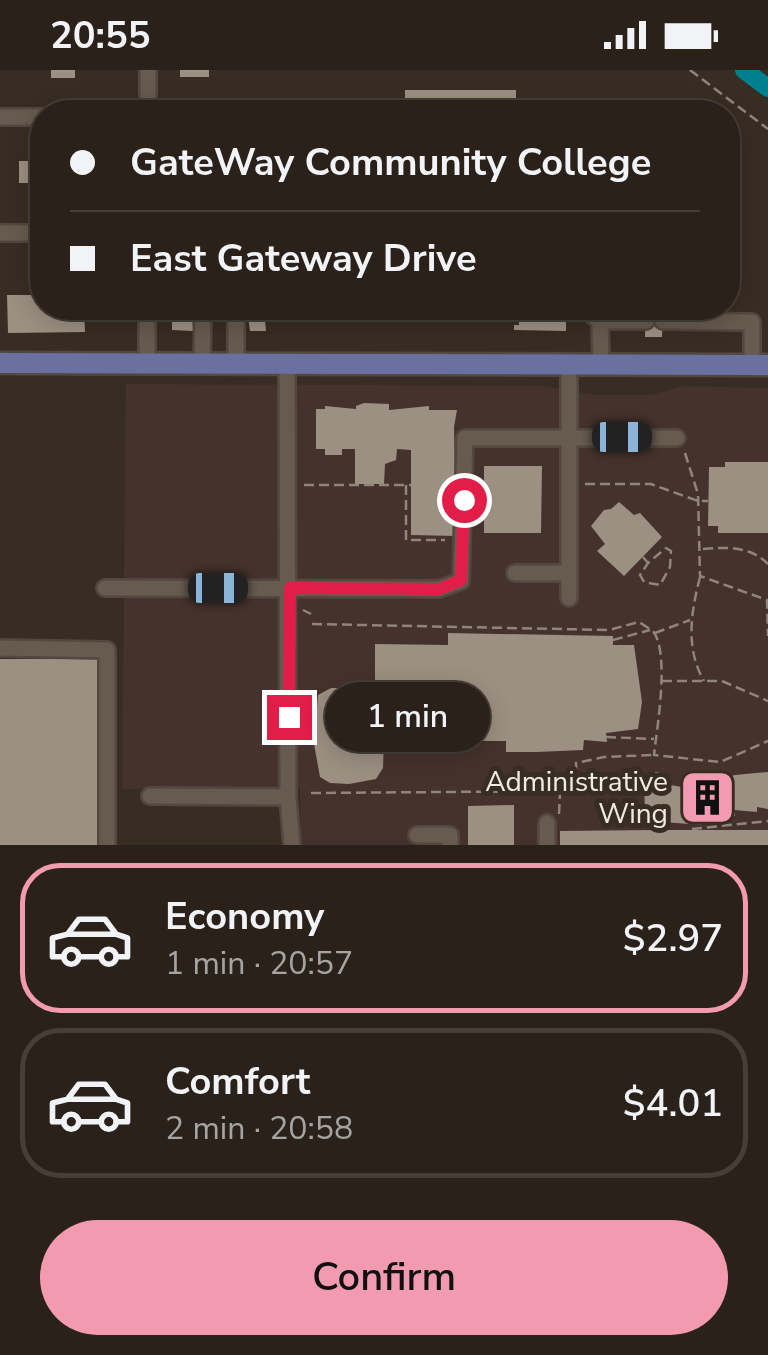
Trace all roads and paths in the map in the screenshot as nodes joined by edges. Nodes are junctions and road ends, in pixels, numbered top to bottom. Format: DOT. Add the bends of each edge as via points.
graph roads {
  1 [pos="148,70"];
  2 [pos="690,70"];
  3 [pos="148,100"];
  4 [pos="730,100"];
  5 [pos="740,108"];
  6 [pos="0,117"];
  7 [pos="30,117"];
  8 [pos="768,129"];
  9 [pos="0,233"];
  10 [pos="30,234"];
  11 [pos="147,320"];
  12 [pos="203,320"];
  13 [pos="236,320"];
  14 [pos="600,321"];
  15 [pos="646,321"];
  16 [pos="663,321"];
  17 [pos="0,363"];
  18 [pos="147,363"];
  19 [pos="202,363"];
  20 [pos="236,363"];
  21 [pos="287,363"];
  22 [pos="569,364"];
  23 [pos="600,364"];
  24 [pos="760,365"];
  25 [pos="568,437"];
  26 [pos="680,443"];
  27 [pos="583,484"];
  28 [pos="303,486"];
  29 [pos="698,501"];
  30 [pos="708,501"];
  31 [pos="463,540"];
  32 [pos="702,549"];
  33 [pos="643,557"];
  34 [pos="648,563"];
  35 [pos="768,564"];
  36 [pos="515,573"];
  37 [pos="569,574"];
  38 [pos="700,576"];
  39 [pos="105,588"];
  40 [pos="290,588"];
  41 [pos="569,598"];
  42 [pos="302,609"];
  43 [pos="312,614"];
  44 [pos="692,619"];
  45 [pos="312,624"];
  46 [pos="653,632"];
  47 [pos="768,636"];
  48 [pos="613,640"];
  49 [pos="0,648"];
  50 [pos="704,680"];
  51 [pos="661,681"];
  52 [pos="768,701"];
  53 [pos="606,737"];
  54 [pos="656,740"];
  55 [pos="768,741"];
  56 [pos="654,755"];
  57 [pos="311,793"];
  58 [pos="150,796"];
  59 [pos="288,797"];
  60 [pos="768,820"];
  61 [pos="547,824"];
  62 [pos="692,829"];
  63 [pos="418,834"];
  64 [pos="107,845"];
  65 [pos="292,845"];
  66 [pos="450,845"];
  67 [pos="546,845"];
  1 -- 3 [label="street"];
  2 -- 4 [label="path"];
  5 -- 8 [label="path"];
  6 -- 7 [label="street"];
  9 -- 10 [label="street"];
  11 -- 18 [label="street"];
  12 -- 19 [label="street"];
  13 -- 20 [label="street"];
  14 -- 15 [label="street"];
  14 -- 23 [label="street"];
  16 -- 24 [label="street" via="752,322"];
  17 -- 18 [label="main road"];
  18 -- 19 [label="main road"];
  19 -- 20 [label="main road"];
  20 -- 21 [label="main road"];
  21 -- 22 [label="main road"];
  21 -- 40 [label="street"];
  22 -- 23 [label="main road"];
  22 -- 25 [label="street"];
  23 -- 24 [label="main road"];
  25 -- 26 [label="street"];
  25 -- 31 [label="street" via="465,438"];
  25 -- 37 [label="street"];
  26 -- 29 [label="path"];
  27 -- 29 [label="path" via="651,484"];
  28 -- 31 [label="path" via="409,486 406,540"];
  29 -- 30 [label="path"];
  29 -- 32 [label="path"];
  31 -- 40 [label="street" via="461,580 440,589"];
  32 -- 35 [label="path" via="754,552"];
  32 -- 38 [label="path"];
  33 -- 34 [label="path"];
  34 -- 34 [label="path" via="666,548 671,551 660,585 640,576"];
  36 -- 37 [label="street"];
  37 -- 41 [label="street"];
  38 -- 44 [label="path"];
  38 -- 47 [label="path" via="767,600"];
  39 -- 40 [label="street"];
  40 -- 59 [label="street"];
  42 -- 43 [label="path"];
  44 -- 46 [label="path"];
  44 -- 50 [label="path"];
  45 -- 46 [label="path" via="609,630 639,622"];
  46 -- 48 [label="path"];
  46 -- 51 [label="path"];
  49 -- 64 [label="street" via="107,650"];
  50 -- 51 [label="path"];
  50 -- 52 [label="path" via="722,680"];
  51 -- 54 [label="path"];
  53 -- 54 [label="path"];
  54 -- 56 [label="path"];
  55 -- 56 [label="path" via="720,762"];
  56 -- 57 [label="path" via="576,764 577,791"];
  58 -- 59 [label="street"];
  59 -- 65 [label="street"];
  60 -- 62 [label="path"];
  61 -- 67 [label="street"];
  63 -- 66 [label="street" via="450,834"];
}
